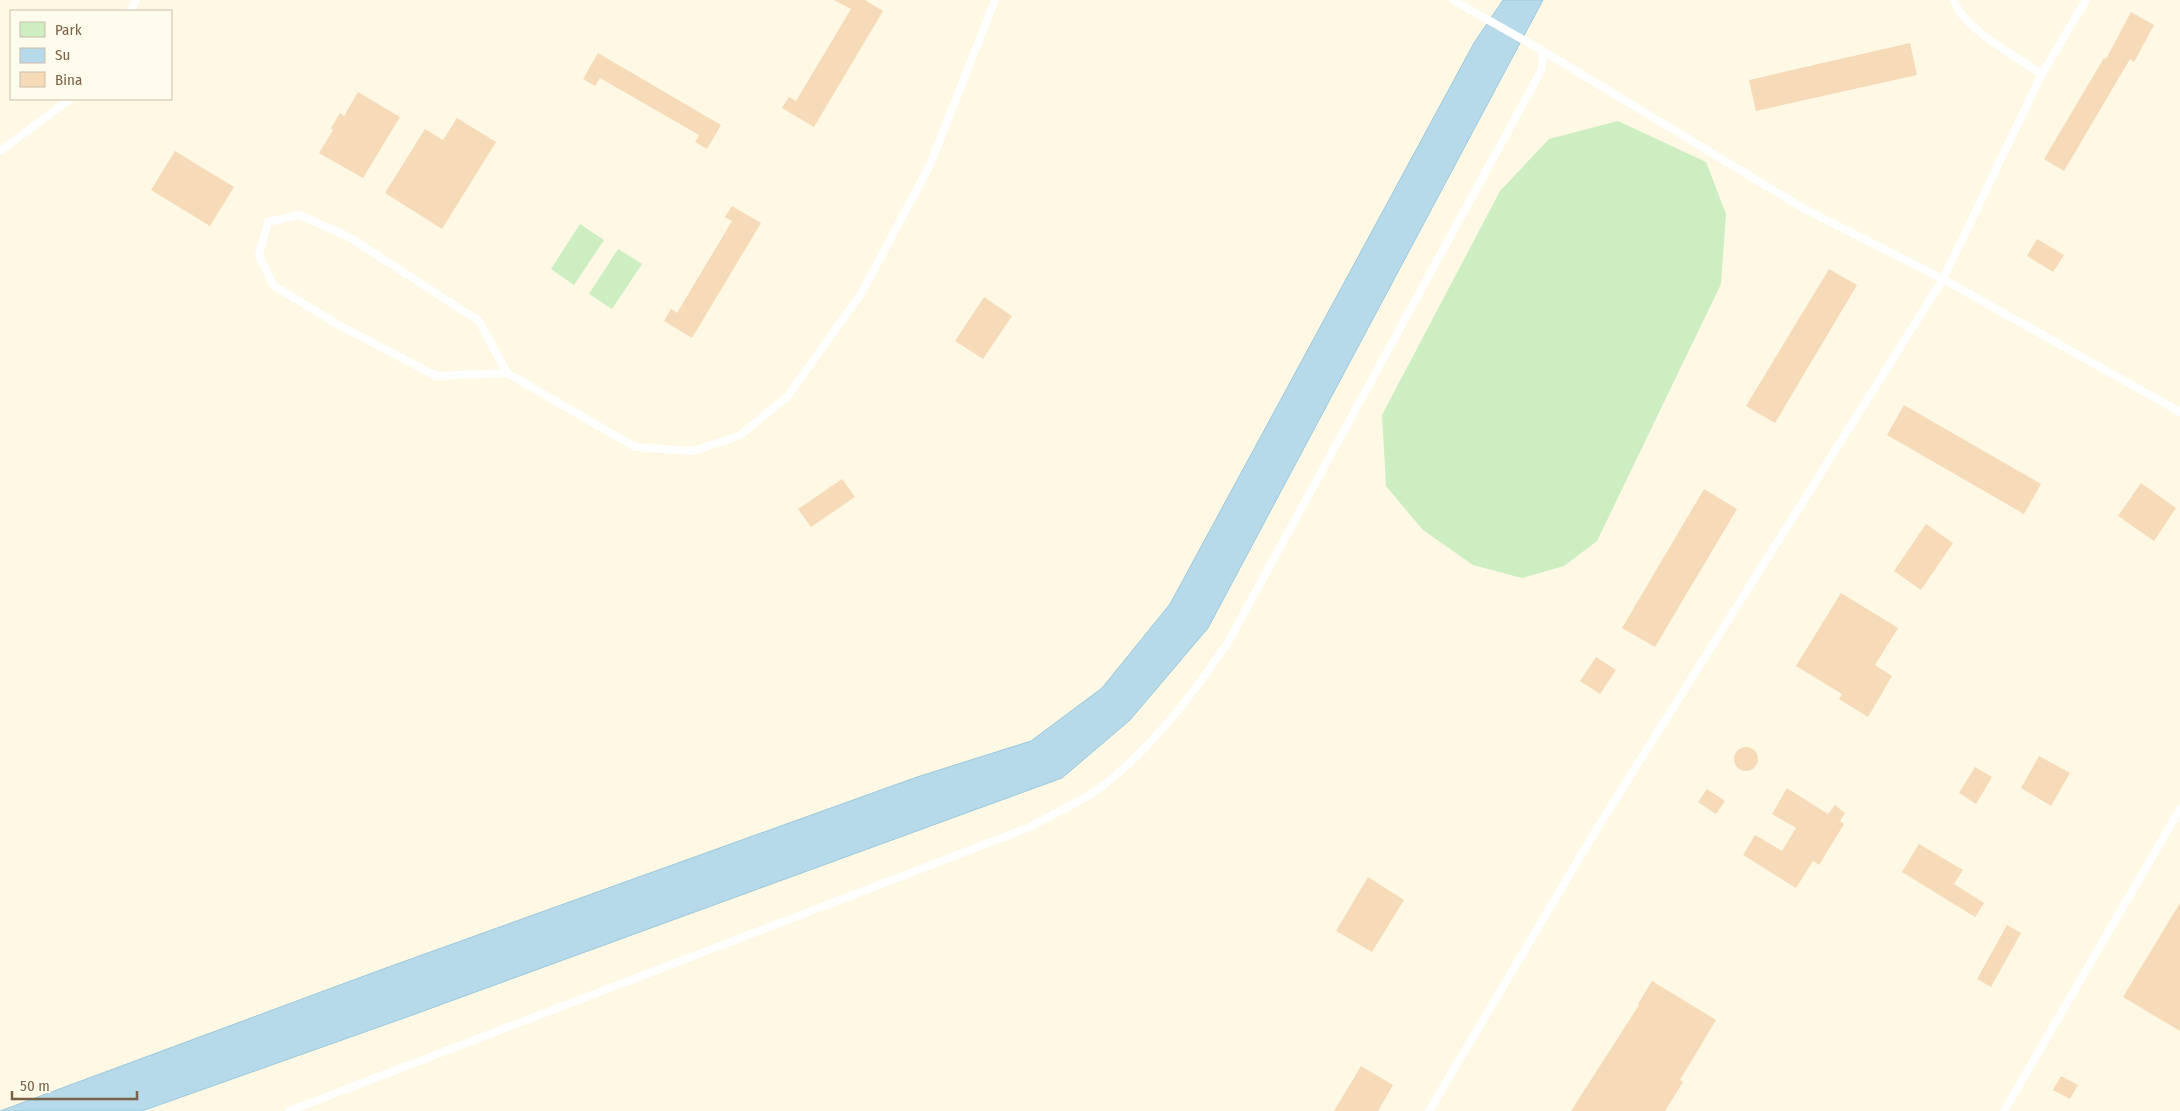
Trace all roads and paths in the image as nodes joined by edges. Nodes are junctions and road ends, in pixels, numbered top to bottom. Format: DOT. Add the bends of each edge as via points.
graph roads {
  1 [pos="995,0"];
  2 [pos="1454,0"];
  3 [pos="1954,0"];
  4 [pos="2086,0"];
  5 [pos="1543,51"];
  6 [pos="2042,74"];
  7 [pos="69,100"];
  8 [pos="0,151"];
  9 [pos="1943,279"];
  10 [pos="507,373"];
  11 [pos="2180,412"];
  12 [pos="2180,809"];
  13 [pos="289,1111"];
  14 [pos="1430,1111"];
  15 [pos="2004,1111"];
  1 -- 10 [label="lane" via="930,165 862,292 788,396 739,436 692,451 635,447"];
  2 -- 5 [label="lane"];
  3 -- 6 [label="lane" via="1956,7 1981,33"];
  4 -- 6 [label="lane"];
  5 -- 9 [label="lane" via="1803,208"];
  5 -- 13 [label="lane" via="1542,68 1227,644 1190,697 1150,744 1102,786 1030,827"];
  6 -- 9 [label="lane"];
  7 -- 8 [label="lane"];
  9 -- 11 [label="lane"];
  9 -- 14 [label="lane" via="1596,830"];
  10 -- 10 [label="lane" via="479,320 357,242 300,215 268,222 259,255 273,286 436,376"];
  12 -- 15 [label="lane"];
}
